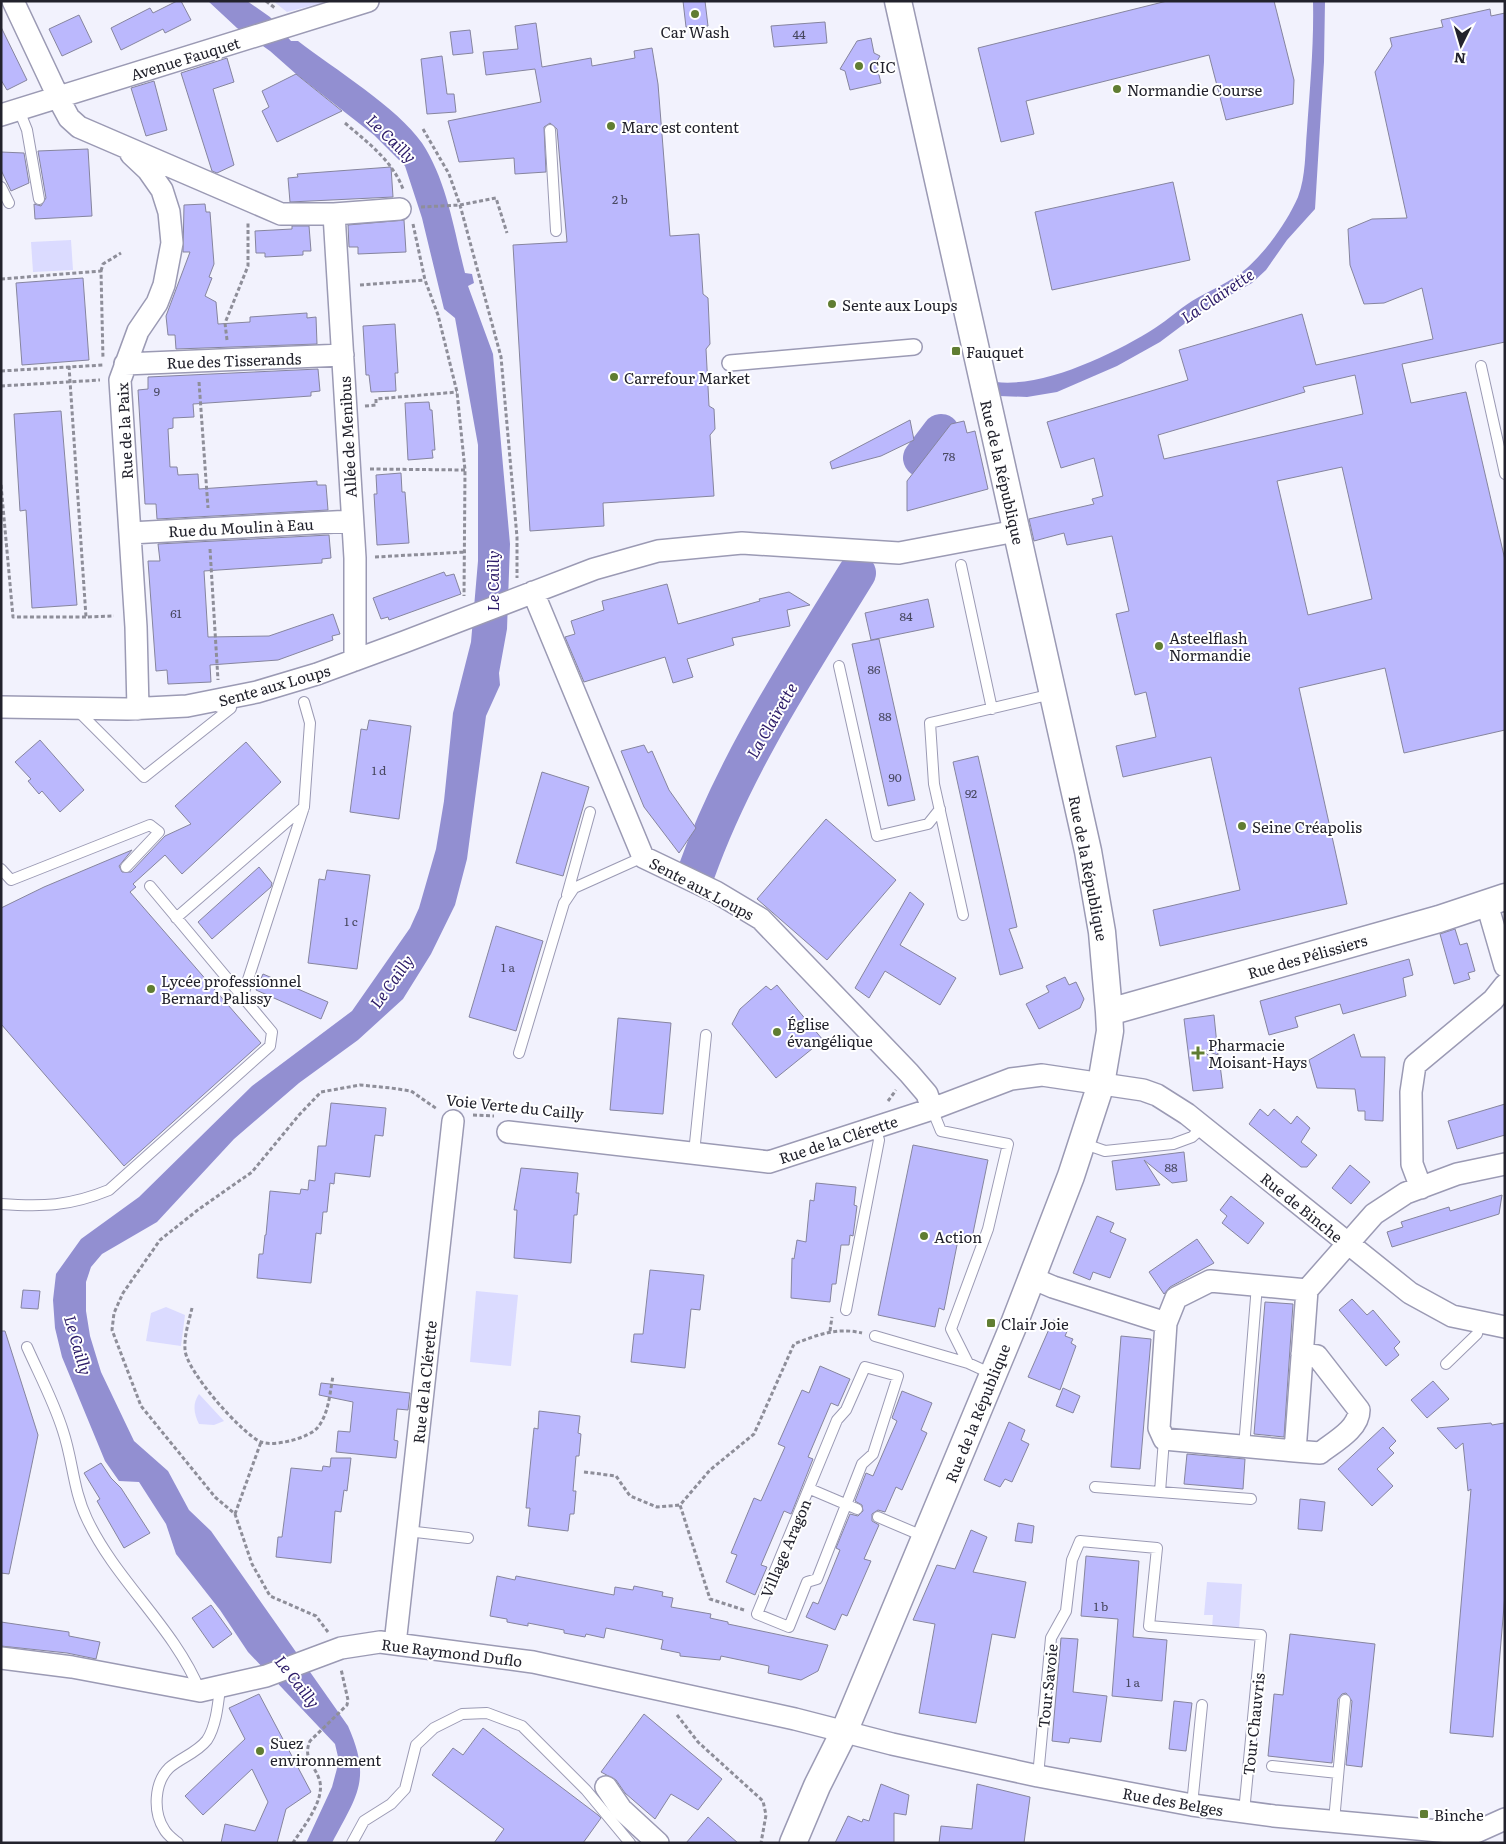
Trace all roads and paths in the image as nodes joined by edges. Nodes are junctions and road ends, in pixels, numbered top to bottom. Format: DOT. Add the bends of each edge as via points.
graph roads {
  1 [pos="13,1"];
  2 [pos="368,1"];
  3 [pos="898,1"];
  4 [pos="59,97"];
  5 [pos="10,112"];
  6 [pos="345,124"];
  7 [pos="423,129"];
  8 [pos="550,130"];
  9 [pos="163,173"];
  10 [pos="1,187"];
  11 [pos="245,198"];
  12 [pos="39,199"];
  13 [pos="9,203"];
  14 [pos="460,205"];
  15 [pos="408,206"];
  16 [pos="334,214"];
  17 [pos="556,231"];
  18 [pos="507,233"];
  19 [pos="121,253"];
  20 [pos="102,271"];
  21 [pos="1,279"];
  22 [pos="425,280"];
  23 [pos="339,287"];
  24 [pos="914,347"];
  25 [pos="343,355"];
  26 [pos="228,360"];
  27 [pos="730,362"];
  28 [pos="102,365"];
  29 [pos="69,366"];
  30 [pos="1481,366"];
  31 [pos="1,371"];
  32 [pos="115,372"];
  33 [pos="70,381"];
  34 [pos="1,386"];
  35 [pos="457,392"];
  36 [pos="346,408"];
  37 [pos="349,469"];
  38 [pos="465,470"];
  39 [pos="1505,474"];
  40 [pos="1,485"];
  41 [pos="352,521"];
  42 [pos="1016,532"];
  43 [pos="130,533"];
  44 [pos="466,552"];
  45 [pos="354,558"];
  46 [pos="961,565"];
  47 [pos="522,597"];
  48 [pos="122,613"];
  49 [pos="86,617"];
  50 [pos="464,619"];
  51 [pos="355,660"];
  52 [pos="839,666"];
  53 [pos="1053,694"];
  54 [pos="304,702"];
  55 [pos="187,706"];
  56 [pos="1,707"];
  57 [pos="77,709"];
  58 [pos="138,709"];
  59 [pos="992,709"];
  60 [pos="304,807"];
  61 [pos="940,809"];
  62 [pos="590,812"];
  63 [pos="643,857"];
  64 [pos="126,867"];
  65 [pos="1,869"];
  66 [pos="150,886"];
  67 [pos="1496,901"];
  68 [pos="564,903"];
  69 [pos="963,915"];
  70 [pos="176,918"];
  71 [pos="1505,966"];
  72 [pos="1505,985"];
  73 [pos="242,998"];
  74 [pos="1110,1022"];
  75 [pos="706,1035"];
  76 [pos="519,1052"];
  77 [pos="909,1073"];
  78 [pos="1101,1084"];
  79 [pos="887,1102"];
  80 [pos="932,1109"];
  81 [pos="453,1115"];
  82 [pos="506,1124"];
  83 [pos="1204,1127"];
  84 [pos="875,1128"];
  85 [pos="1082,1143"];
  86 [pos="694,1153"];
  87 [pos="1505,1164"];
  88 [pos="1421,1188"];
  89 [pos="1,1204"];
  90 [pos="1348,1245"];
  91 [pos="1032,1278"];
  92 [pos="1257,1285"];
  93 [pos="1307,1290"];
  94 [pos="192,1308"];
  95 [pos="846,1310"];
  96 [pos="1480,1322"];
  97 [pos="1166,1323"];
  98 [pos="1505,1327"];
  99 [pos="875,1336"];
  100 [pos="27,1347"];
  101 [pos="1302,1354"];
  102 [pos="968,1364"];
  103 [pos="1446,1364"];
  104 [pos="993,1374"];
  105 [pos="333,1376"];
  106 [pos="1164,1439"];
  107 [pos="261,1442"];
  108 [pos="1244,1447"];
  109 [pos="1295,1451"];
  110 [pos="584,1472"];
  111 [pos="1095,1487"];
  112 [pos="810,1489"];
  113 [pos="1160,1492"];
  114 [pos="1251,1499"];
  115 [pos="846,1504"];
  116 [pos="680,1505"];
  117 [pos="857,1509"];
  118 [pos="235,1514"];
  119 [pos="878,1517"];
  120 [pos="407,1531"];
  121 [pos="926,1537"];
  122 [pos="468,1538"];
  123 [pos="757,1614"];
  124 [pos="1261,1635"];
  125 [pos="395,1644"];
  126 [pos="1,1658"];
  127 [pos="341,1658"];
  128 [pos="210,1689"];
  129 [pos="664,1692"];
  130 [pos="1345,1700"];
  131 [pos="1202,1705"];
  132 [pos="844,1732"];
  133 [pos="1272,1766"];
  134 [pos="1338,1773"];
  135 [pos="1038,1776"];
  136 [pos="606,1787"];
  137 [pos="1192,1805"];
  138 [pos="1244,1812"];
  139 [pos="1505,1819"];
  140 [pos="1334,1821"];
  141 [pos="178,1843"];
  142 [pos="293,1843"];
  143 [pos="352,1843"];
  144 [pos="630,1843"];
  145 [pos="658,1843"];
  146 [pos="761,1843"];
  147 [pos="793,1843"];
  1 -- 4 [label="street"];
  2 -- 4 [label="street, Avenue Fauquet"];
  3 -- 42 [label="street, Rue de la République"];
  4 -- 5 [label="street, Avenue Fauquet"];
  4 -- 9 [label="street" via="74,123 127,148"];
  5 -- 12 [label="lane" via="27,130"];
  6 -- 15 [label="path" via="388,162 397,174"];
  7 -- 14 [label="path" via="449,174"];
  8 -- 17 [label="lane"];
  9 -- 11 [label="street"];
  9 -- 32 [label="street, Rue de la Paix" via="171,226 169,266 157,303"];
  10 -- 13 [label="lane"];
  11 -- 16 [label="street" via="281,214"];
  11 -- 26 [label="path" via="250,237 248,266 225,323"];
  14 -- 15 [label="path"];
  14 -- 18 [label="path" via="496,198"];
  14 -- 47 [label="path" via="501,357 518,537 517,577"];
  15 -- 16 [label="street"];
  15 -- 22 [label="path"];
  16 -- 23 [label="street, Allée de Menibus"];
  19 -- 20 [label="path" via="103,264"];
  20 -- 21 [label="path"];
  20 -- 28 [label="path"];
  22 -- 23 [label="path"];
  22 -- 35 [label="path" via="438,315"];
  23 -- 25 [label="street, Allée de Menibus"];
  24 -- 27 [label="street"];
  25 -- 26 [label="street, Rue des Tisserands"];
  25 -- 36 [label="street, Allée de Menibus"];
  26 -- 32 [label="street, Rue des Tisserands"];
  28 -- 29 [label="path"];
  28 -- 32 [label="path"];
  28 -- 32 [label="path"];
  29 -- 31 [label="path"];
  29 -- 33 [label="path"];
  30 -- 39 [label="lane"];
  32 -- 33 [label="path"];
  32 -- 43 [label="street, Rue de la Paix"];
  33 -- 34 [label="path"];
  33 -- 49 [label="path"];
  35 -- 36 [label="path" via="376,398 376,405"];
  35 -- 38 [label="path"];
  36 -- 37 [label="street, Allée de Menibus"];
  37 -- 38 [label="path"];
  37 -- 41 [label="street, Allée de Menibus"];
  38 -- 44 [label="path"];
  40 -- 49 [label="path" via="13,617"];
  41 -- 43 [label="street, Rue du Moulin à Eau"];
  41 -- 45 [label="street, Allée de Menibus"];
  42 -- 47 [label="street, Sente aux Loups" via="899,553 742,544 658,551 594,569"];
  42 -- 53 [label="street, Rue de la République"];
  43 -- 58 [label="street, Rue de la Paix"];
  44 -- 45 [label="path"];
  44 -- 50 [label="path"];
  45 -- 51 [label="street, Allée de Menibus"];
  46 -- 59 [label="lane"];
  47 -- 50 [label="street, Sente aux Loups"];
  47 -- 63 [label="street, Sente aux Loups"];
  48 -- 49 [label="path"];
  50 -- 51 [label="street, Sente aux Loups"];
  51 -- 55 [label="street, Sente aux Loups" via="256,692"];
  52 -- 61 [label="lane" via="877,836 928,824"];
  53 -- 59 [label="lane"];
  53 -- 74 [label="street, Rue de la République" via="1098,904"];
  54 -- 60 [label="lane" via="310,723"];
  55 -- 57 [label="lane" via="231,708 144,777"];
  55 -- 58 [label="street, Sente aux Loups"];
  56 -- 57 [label="street, Sente aux Loups"];
  57 -- 58 [label="street, Sente aux Loups"];
  59 -- 61 [label="lane" via="930,723 934,784"];
  60 -- 70 [label="lane"];
  60 -- 73 [label="lane"];
  61 -- 69 [label="lane"];
  62 -- 68 [label="lane"];
  63 -- 68 [label="lane" via="574,888"];
  63 -- 77 [label="street, Sente aux Loups" via="716,892 761,919"];
  64 -- 65 [label="lane" via="159,832 150,825 11,880"];
  66 -- 70 [label="lane"];
  67 -- 71 [label="street"];
  67 -- 74 [label="street, Rue des Pélissiers"];
  68 -- 76 [label="lane"];
  70 -- 73 [label="lane"];
  72 -- 88 [label="street" via="1493,1000 1415,1065 1411,1092 1412,1164"];
  73 -- 89 [label="lane" via="272,1032 270,1046 109,1190 83,1201 39,1207"];
  74 -- 78 [label="street, Rue de la République"];
  75 -- 86 [label="lane"];
  77 -- 79 [label="path"];
  77 -- 80 [label="street, Sente aux Loups" via="927,1094"];
  78 -- 80 [label="street, Rue de la Clérette" via="1042,1075 1028,1076"];
  78 -- 83 [label="street, Rue de Binche" via="1125,1086 1157,1095"];
  78 -- 85 [label="street, Rue de la République"];
  80 -- 84 [label="street, Rue de la Clérette"];
  80 -- 102 [label="lane" via="941,1131 1008,1144 988,1229 952,1329"];
  81 -- 82 [label="path, Voie Verte du Cailly"];
  81 -- 118 [label="path, Voie Verte du Cailly" via="433,1108 411,1091 360,1085 321,1092 252,1172 160,1240 123,1293 114,1313 112,1330 141,1406 215,1497"];
  81 -- 120 [label="street, Rue de la Clérette"];
  82 -- 86 [label="street, Rue de la Clérette"];
  83 -- 85 [label="lane" via="1192,1137 1173,1144 1104,1151"];
  83 -- 90 [label="street, Rue de Binche"];
  84 -- 86 [label="street, Rue de la Clérette" via="769,1162"];
  84 -- 95 [label="lane" via="879,1140"];
  85 -- 91 [label="street, Rue de la République"];
  87 -- 88 [label="street" via="1457,1174"];
  88 -- 90 [label="street" via="1406,1193 1374,1214"];
  90 -- 93 [label="street"];
  90 -- 96 [label="street, Rue de Binche" via="1410,1294 1452,1316"];
  91 -- 97 [label="street"];
  91 -- 104 [label="street, Rue de la République"];
  92 -- 93 [label="street"];
  92 -- 97 [label="street" via="1210,1281 1176,1298"];
  92 -- 108 [label="lane"];
  93 -- 101 [label="street"];
  94 -- 107 [label="path" via="184,1350 190,1366 236,1423"];
  96 -- 98 [label="street, Rue de Binche"];
  96 -- 103 [label="lane" via="1477,1334"];
  97 -- 106 [label="street" via="1159,1428"];
  99 -- 102 [label="lane"];
  99 -- 116 [label="path" via="850,1330 830,1331 794,1344 754,1434 710,1470"];
  100 -- 128 [label="lane" via="63,1431 74,1487 87,1519 103,1548"];
  101 -- 109 [label="street"];
  101 -- 109 [label="street" via="1317,1356 1359,1410 1359,1418 1354,1426 1320,1453"];
  102 -- 104 [label="lane"];
  104 -- 121 [label="street, Rue de la République"];
  105 -- 107 [label="path" via="326,1413 318,1429 276,1444"];
  106 -- 108 [label="street"];
  106 -- 113 [label="lane"];
  107 -- 118 [label="path"];
  108 -- 109 [label="street"];
  110 -- 116 [label="path" via="616,1476 630,1496 657,1507"];
  111 -- 113 [label="lane"];
  112 -- 115 [label="lane, Village Aragon"];
  112 -- 115 [label="lane, Village Aragon" via="837,1420 846,1410 865,1367 898,1376 872,1454 862,1464"];
  112 -- 123 [label="lane, Village Aragon"];
  113 -- 114 [label="lane"];
  115 -- 117 [label="lane, Village Aragon"];
  115 -- 123 [label="lane, Village Aragon" via="816,1579 807,1582 789,1626"];
  116 -- 123 [label="path" via="710,1599"];
  118 -- 127 [label="path" via="252,1564 270,1596 316,1616"];
  119 -- 121 [label="lane"];
  120 -- 122 [label="lane"];
  120 -- 125 [label="street, Rue de la Clérette"];
  121 -- 132 [label="street, Rue de la République"];
  124 -- 135 [label="lane, Tour Savoie" via="1149,1626 1157,1548 1080,1540 1072,1560 1066,1611 1051,1638"];
  124 -- 138 [label="lane, Tour Chauvris"];
  125 -- 127 [label="street, Rue Raymond Duflo" via="380,1642"];
  125 -- 129 [label="street, Rue Raymond Duflo" via="533,1662"];
  126 -- 128 [label="street, Rue Raymond Duflo" via="72,1667 186,1690"];
  127 -- 128 [label="street, Rue Raymond Duflo" via="305,1662 266,1676"];
  127 -- 142 [label="path" via="348,1696 346,1705 310,1741 306,1754 320,1781 320,1793"];
  128 -- 141 [label="lane" via="215,1718 206,1740 170,1768 161,1779 157,1795 157,1814 164,1831"];
  129 -- 132 [label="street, Rue Raymond Duflo"];
  129 -- 146 [label="path" via="690,1734 763,1801 766,1815"];
  130 -- 134 [label="lane"];
  131 -- 137 [label="lane"];
  132 -- 135 [label="street, Rue des Belges"];
  132 -- 147 [label="street, Rue de la République"];
  133 -- 134 [label="lane"];
  134 -- 140 [label="lane"];
  135 -- 137 [label="street, Rue des Belges"];
  136 -- 145 [label="street" via="620,1809"];
  137 -- 138 [label="street, Rue des Belges"];
  138 -- 140 [label="street, Rue des Belges"];
  139 -- 140 [label="street, Rue des Belges" via="1476,1832 1461,1833"];
  143 -- 144 [label="lane" via="364,1821 392,1804 406,1789 416,1745 434,1728 462,1714 487,1713 522,1726 586,1790"];
}
